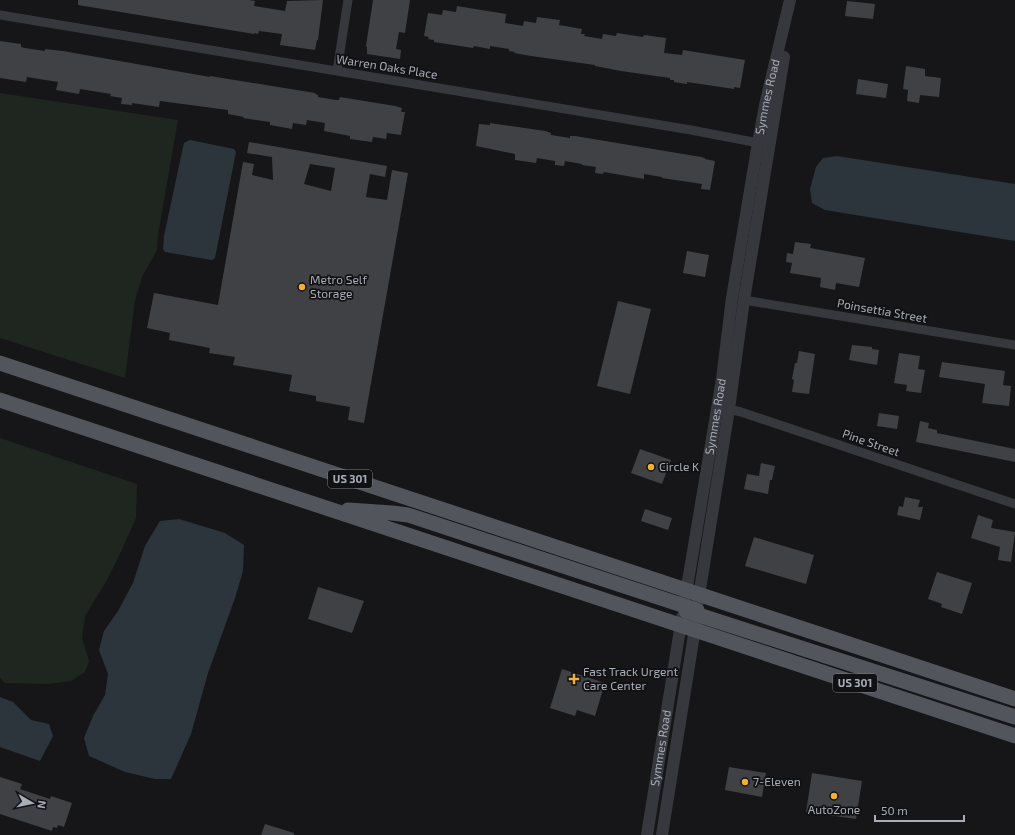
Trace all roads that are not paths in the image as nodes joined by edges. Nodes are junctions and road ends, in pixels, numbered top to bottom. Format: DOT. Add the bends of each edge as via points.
graph roads {
  1 [pos="348,0"];
  2 [pos="791,0"];
  3 [pos="0,15"];
  4 [pos="337,71"];
  5 [pos="758,143"];
  6 [pos="770,145"];
  7 [pos="744,300"];
  8 [pos="1015,345"];
  9 [pos="0,363"];
  10 [pos="0,400"];
  11 [pos="723,408"];
  12 [pos="1015,504"];
  13 [pos="331,510"];
  14 [pos="693,592"];
  15 [pos="690,610"];
  16 [pos="688,628"];
  17 [pos="1015,699"];
  18 [pos="1015,717"];
  19 [pos="1015,736"];
  20 [pos="647,835"];
  21 [pos="662,835"];
  1 -- 4 [label="street"];
  2 -- 5 [label="street, Symmes Road"];
  2 -- 6 [label="street, Symmes Road"];
  3 -- 4 [label="street, Warren Oaks Place"];
  4 -- 5 [label="street, Warren Oaks Place"];
  5 -- 6 [label="street, Warren Oaks Place"];
  5 -- 11 [label="street, Symmes Road" via="732,298"];
  6 -- 7 [label="street, Symmes Road"];
  7 -- 8 [label="street, Poinsettia Street"];
  7 -- 11 [label="street, Symmes Road"];
  9 -- 14 [label="main road, US 301"];
  10 -- 13 [label="main road, US 301"];
  11 -- 12 [label="street, Pine Street"];
  11 -- 14 [label="street, Symmes Road"];
  13 -- 15 [label="main road" via="408,515"];
  13 -- 16 [label="main road, US 301"];
  14 -- 15 [label="street, Symmes Road"];
  14 -- 17 [label="main road, US 301"];
  15 -- 16 [label="street, Symmes Road"];
  15 -- 18 [label="main road"];
  16 -- 19 [label="main road, US 301"];
  16 -- 20 [label="street, Symmes Road"];
  16 -- 21 [label="street, Symmes Road"];
}
